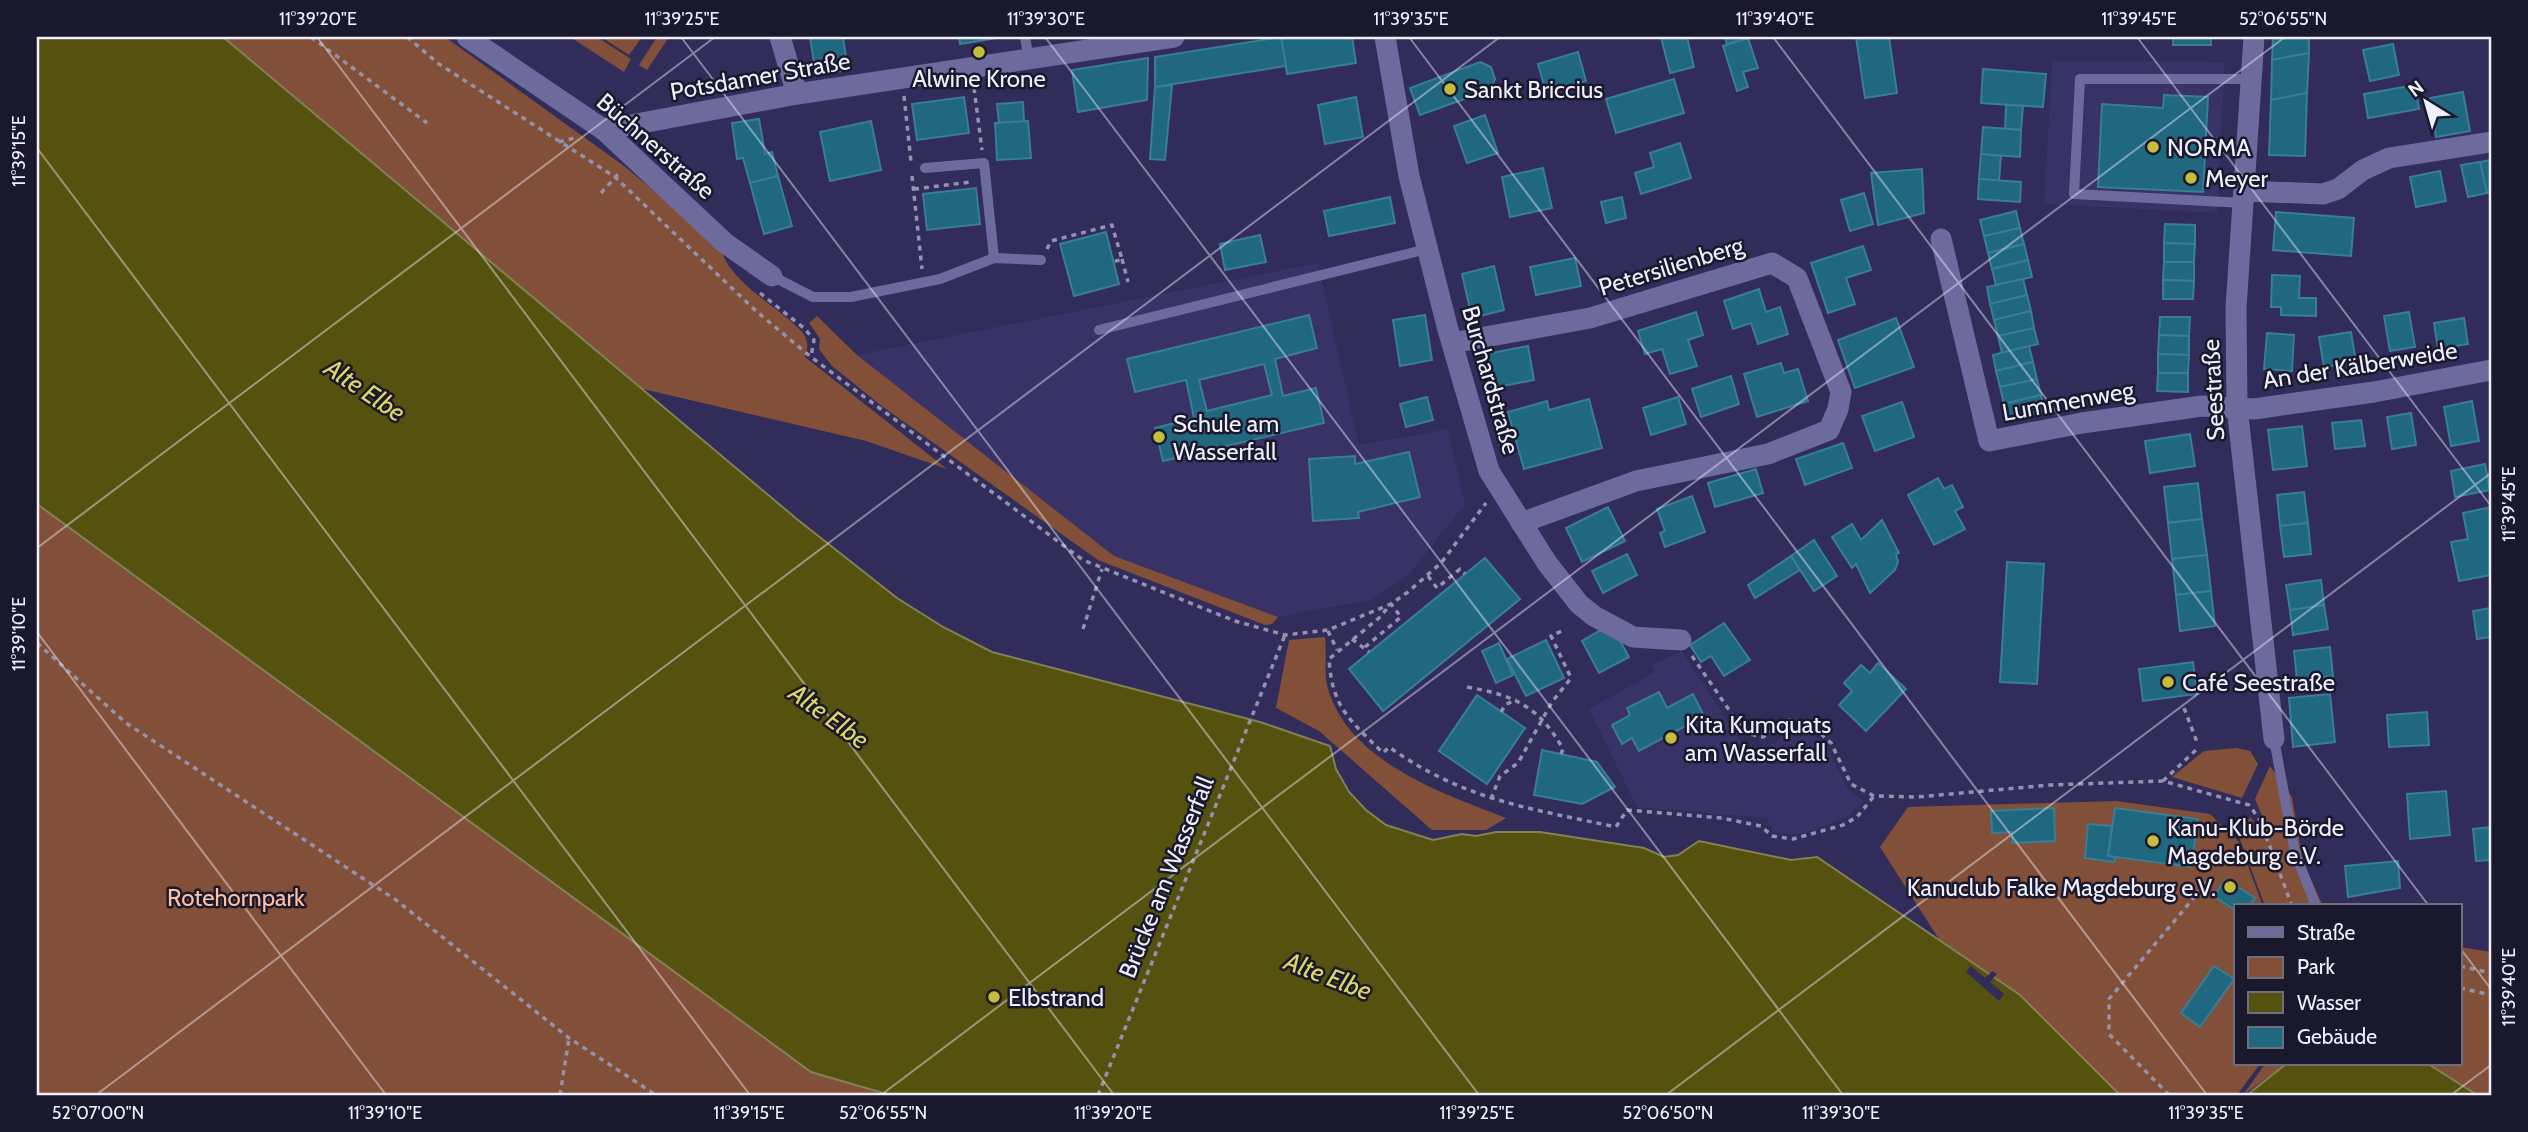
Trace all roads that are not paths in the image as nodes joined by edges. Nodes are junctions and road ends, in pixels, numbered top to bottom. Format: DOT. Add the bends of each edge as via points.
graph roads {
  1 [pos="467,37"];
  2 [pos="780,37"];
  3 [pos="1025,37"];
  4 [pos="1174,37"];
  5 [pos="1385,37"];
  6 [pos="2254,37"];
  7 [pos="1028,59"];
  8 [pos="2250,79"];
  9 [pos="797,94"];
  10 [pos="604,130"];
  11 [pos="2491,142"];
  12 [pos="925,167"];
  13 [pos="2244,197"];
  14 [pos="1941,239"];
  15 [pos="1427,249"];
  16 [pos="994,258"];
  17 [pos="1041,260"];
  18 [pos="764,283"];
  19 [pos="1099,330"];
  20 [pos="1452,343"];
  21 [pos="2491,371"];
  22 [pos="2237,407"];
  23 [pos="1521,523"];
  24 [pos="1681,640"];
  25 [pos="2274,739"];
  26 [pos="2315,904"];
  1 -- 10 [label="street, Büchnerstraße"];
  2 -- 9 [label="street"];
  3 -- 7 [label="lane"];
  4 -- 7 [label="street, Potsdamer Straße"];
  5 -- 15 [label="street, Burchardstraße"];
  6 -- 8 [label="street, Seestraße"];
  7 -- 9 [label="street, Potsdamer Straße"];
  8 -- 13 [label="street, Seestraße"];
  8 -- 13 [label="lane" via="2080,79 2079,92 2074,194"];
  9 -- 10 [label="street, Potsdamer Straße"];
  10 -- 18 [label="street, Büchnerstraße"];
  11 -- 13 [label="street" via="2389,158 2323,194"];
  12 -- 16 [label="lane" via="984,163"];
  13 -- 22 [label="street, Seestraße" via="2236,307"];
  14 -- 22 [label="street, Lummenweg" via="1989,441 2202,406"];
  15 -- 19 [label="lane"];
  15 -- 20 [label="street, Burchardstraße"];
  16 -- 17 [label="lane"];
  16 -- 18 [label="lane" via="923,282 851,297 813,297"];
  20 -- 23 [label="street, Burchardstraße" via="1483,459"];
  20 -- 23 [label="street, Petersilienberg" via="1590,318 1772,263 1797,278 1802,290 1841,392 1829,430 1768,454 1636,481"];
  21 -- 22 [label="street, An der Kälberweide" via="2374,392 2254,409"];
  22 -- 25 [label="street, Seestraße"];
  23 -- 24 [label="street, Burchardstraße" via="1566,590 1594,616 1633,637"];
  25 -- 26 [label="lane" via="2295,853"];
}
